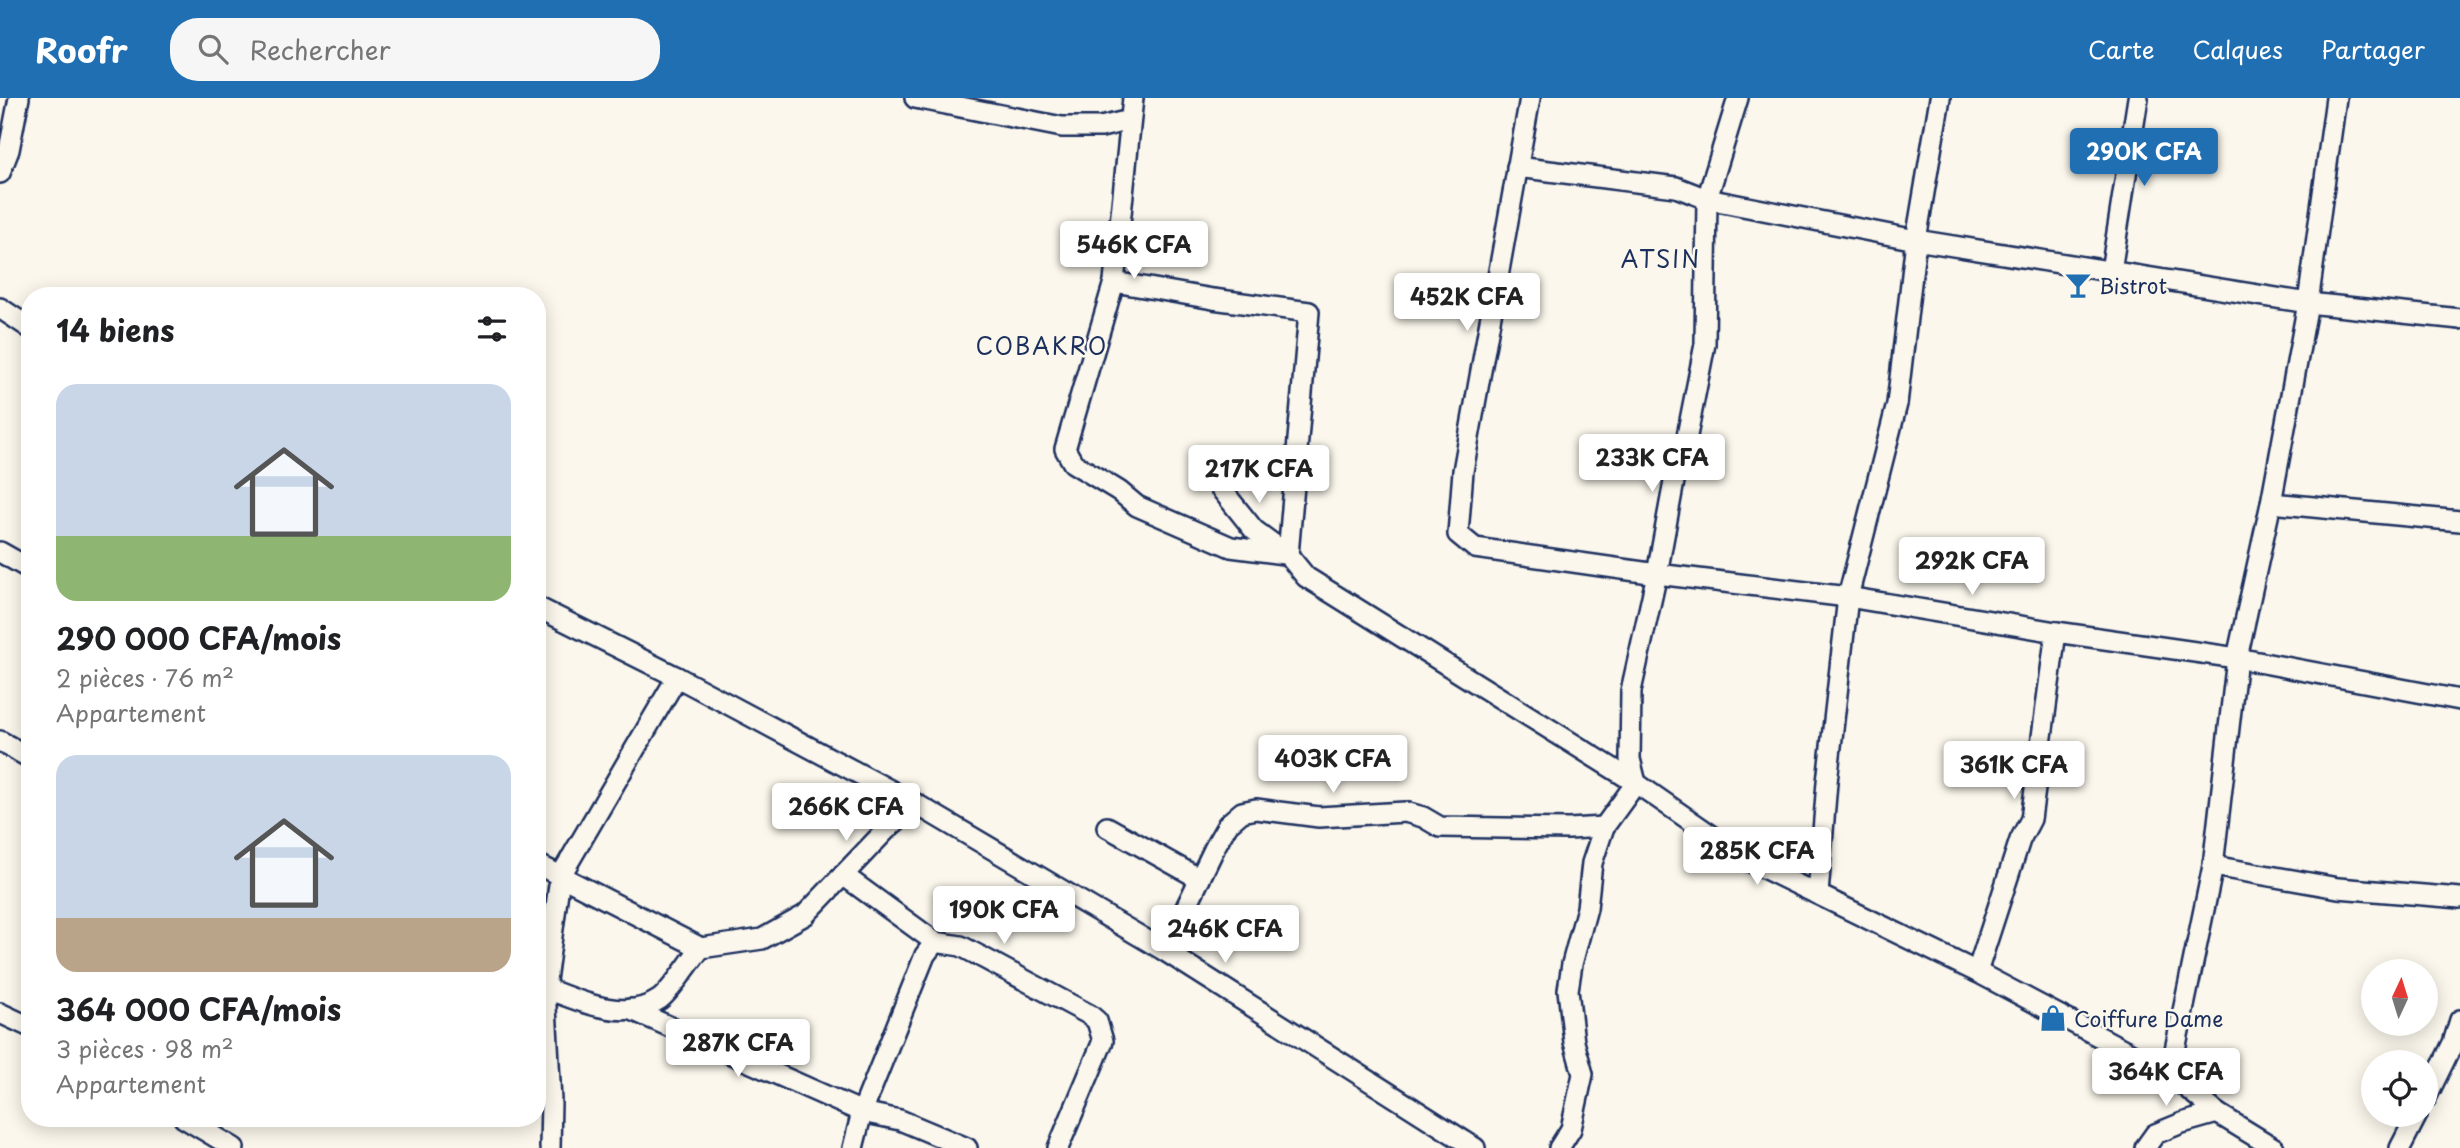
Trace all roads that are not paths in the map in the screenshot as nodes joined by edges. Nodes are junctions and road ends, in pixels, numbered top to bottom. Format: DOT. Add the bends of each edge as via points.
graph roads {
  1 [pos="19,98"];
  2 [pos="915,98"];
  3 [pos="1133,98"];
  4 [pos="1530,98"];
  5 [pos="1738,98"];
  6 [pos="1940,98"];
  7 [pos="2138,98"];
  8 [pos="2336,98"];
  9 [pos="1130,120"];
  10 [pos="1517,167"];
  11 [pos="0,173"];
  12 [pos="1707,199"];
  13 [pos="1916,240"];
  14 [pos="2111,271"];
  15 [pos="1114,282"];
  16 [pos="2308,303"];
  17 [pos="0,308"];
  18 [pos="2460,319"];
  19 [pos="21,321"];
  20 [pos="1210,475"];
  21 [pos="2271,503"];
  22 [pos="2460,521"];
  23 [pos="0,552"];
  24 [pos="1288,555"];
  25 [pos="21,564"];
  26 [pos="1657,574"];
  27 [pos="1848,597"];
  28 [pos="546,612"];
  29 [pos="2056,632"];
  30 [pos="2237,658"];
  31 [pos="677,677"];
  32 [pos="2460,700"];
  33 [pos="0,741"];
  34 [pos="21,753"];
  35 [pos="1636,783"];
  36 [pos="916,804"];
  37 [pos="1107,827"];
  38 [pos="1604,827"];
  39 [pos="2213,866"];
  40 [pos="546,869"];
  41 [pos="843,875"];
  42 [pos="561,877"];
  43 [pos="1200,879"];
  44 [pos="1818,894"];
  45 [pos="2460,898"];
  46 [pos="935,943"];
  47 [pos="701,948"];
  48 [pos="1165,951"];
  49 [pos="1977,972"];
  50 [pos="546,981"];
  51 [pos="546,988"];
  52 [pos="546,1007"];
  53 [pos="630,1009"];
  54 [pos="0,1013"];
  55 [pos="2460,1020"];
  56 [pos="21,1023"];
  57 [pos="2170,1074"];
  58 [pos="2438,1074"];
  59 [pos="862,1112"];
  60 [pos="2217,1113"];
  61 [pos="199,1127"];
  62 [pos="2411,1127"];
  63 [pos="234,1148"];
  64 [pos="550,1148"];
  65 [pos="853,1148"];
  66 [pos="967,1148"];
  67 [pos="1058,1148"];
  68 [pos="1475,1148"];
  69 [pos="1559,1148"];
  70 [pos="2145,1148"];
  71 [pos="2274,1148"];
  72 [pos="2400,1148"];
  1 -- 11 [label="street"];
  2 -- 9 [label="street" via="1062,127 1101,127"];
  3 -- 9 [label="street"];
  4 -- 10 [label="street"];
  5 -- 12 [label="street"];
  6 -- 13 [label="street"];
  7 -- 14 [label="street"];
  8 -- 16 [label="street"];
  9 -- 15 [label="street"];
  10 -- 12 [label="street" via="1676,187"];
  10 -- 26 [label="street" via="1462,471 1458,534 1475,548"];
  12 -- 13 [label="street"];
  12 -- 26 [label="street" via="1705,345"];
  13 -- 14 [label="street"];
  13 -- 27 [label="street" via="1897,404"];
  14 -- 16 [label="street"];
  15 -- 24 [label="street" via="1065,449 1073,463 1137,506 1231,547"];
  15 -- 24 [label="street" via="1309,312"];
  16 -- 18 [label="street"];
  16 -- 21 [label="street"];
  17 -- 19 [label="street"];
  20 -- 24 [label="street" via="1254,530"];
  21 -- 22 [label="street"];
  21 -- 30 [label="street"];
  23 -- 25 [label="street"];
  24 -- 35 [label="street" via="1306,577"];
  26 -- 27 [label="street"];
  26 -- 35 [label="street" via="1631,691 1630,759"];
  27 -- 29 [label="street"];
  27 -- 44 [label="street"];
  28 -- 31 [label="street"];
  29 -- 30 [label="street"];
  29 -- 49 [label="street" via="2031,819"];
  30 -- 32 [label="street"];
  30 -- 39 [label="street"];
  31 -- 36 [label="street"];
  31 -- 42 [label="street"];
  33 -- 34 [label="street"];
  35 -- 38 [label="street"];
  35 -- 44 [label="street" via="1747,860"];
  36 -- 41 [label="street"];
  36 -- 48 [label="street"];
  37 -- 43 [label="street"];
  38 -- 43 [label="street" via="1440,827 1405,812 1319,817 1256,809 1242,812 1228,824"];
  38 -- 69 [label="street" via="1592,863 1568,990 1583,1074 1571,1129"];
  39 -- 45 [label="street" via="2338,888"];
  39 -- 57 [label="street"];
  40 -- 42 [label="street"];
  41 -- 46 [label="street"];
  41 -- 47 [label="street" via="805,915 762,939"];
  42 -- 47 [label="street"];
  42 -- 50 [label="street"];
  43 -- 48 [label="street"];
  44 -- 49 [label="street"];
  46 -- 59 [label="street" via="925,956"];
  46 -- 67 [label="street" via="961,946 1097,1021 1103,1041"];
  47 -- 53 [label="street" via="661,998"];
  48 -- 68 [label="street"];
  49 -- 57 [label="street"];
  51 -- 53 [label="street" via="592,1005"];
  52 -- 64 [label="street"];
  53 -- 59 [label="street"];
  54 -- 56 [label="street"];
  55 -- 58 [label="street"];
  57 -- 60 [label="street"];
  59 -- 65 [label="street"];
  59 -- 66 [label="street" via="900,1120"];
  60 -- 70 [label="street" via="2155,1135"];
  60 -- 71 [label="street"];
  61 -- 63 [label="street"];
  62 -- 72 [label="street"];
}
